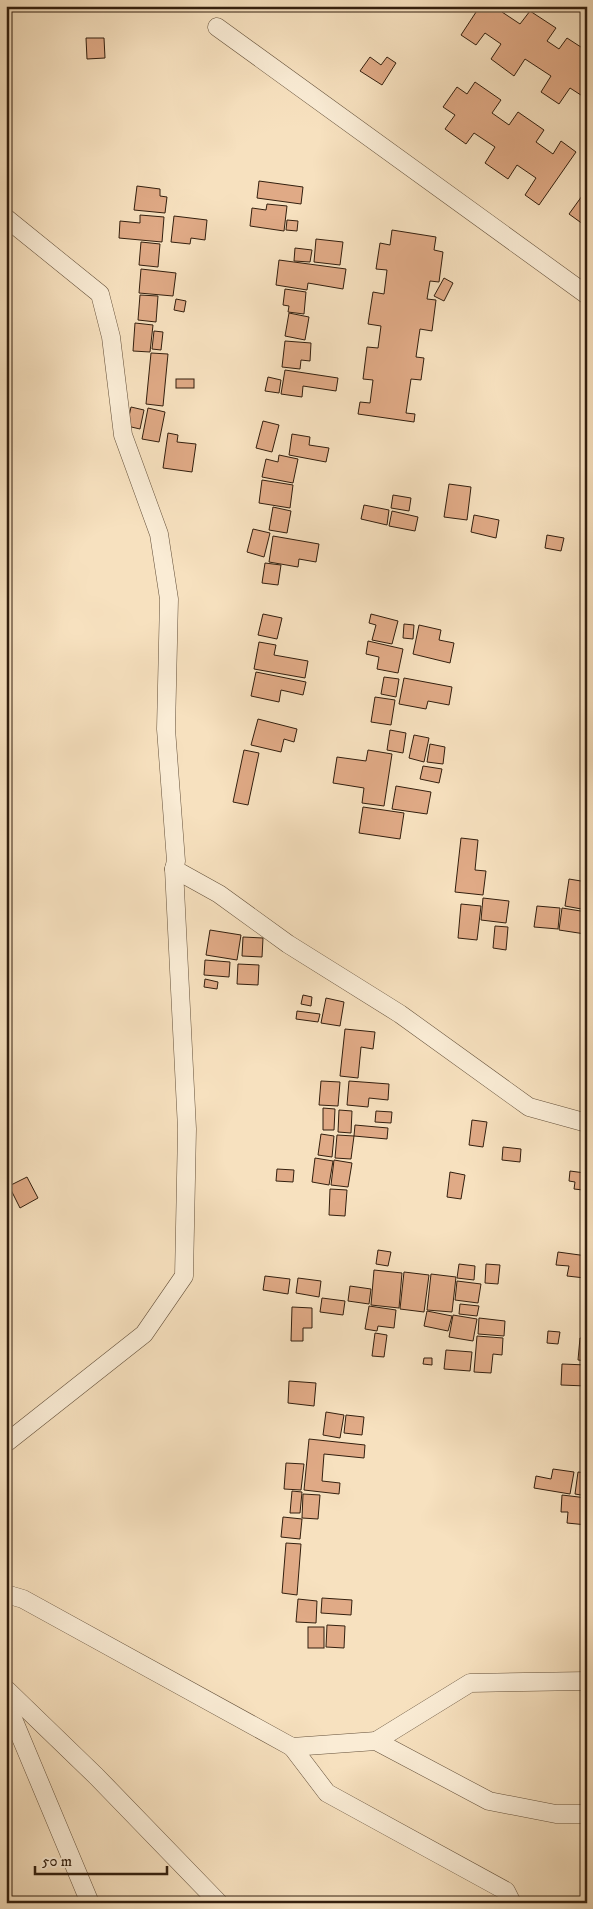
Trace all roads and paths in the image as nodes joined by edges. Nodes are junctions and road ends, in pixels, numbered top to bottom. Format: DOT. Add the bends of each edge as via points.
graph roads {
  1 [pos="217,27"];
  2 [pos="6,218"];
  3 [pos="587,295"];
  4 [pos="174,869"];
  5 [pos="587,1123"];
  6 [pos="6,1442"];
  7 [pos="6,1594"];
  8 [pos="587,1681"];
  9 [pos="6,1689"];
  10 [pos="6,1702"];
  11 [pos="376,1741"];
  12 [pos="292,1747"];
  13 [pos="587,1814"];
  14 [pos="90,1903"];
  15 [pos="219,1903"];
  16 [pos="512,1903"];
  1 -- 3 [label="street"];
  2 -- 4 [label="street" via="100,294 111,337 123,435 159,534 169,599 166,729"];
  4 -- 5 [label="street" via="219,894 288,944 400,1014 529,1108"];
  4 -- 6 [label="street" via="187,1129 184,1276 144,1334"];
  7 -- 12 [label="street" via="23,1599"];
  8 -- 11 [label="street" via="470,1683"];
  9 -- 15 [label="street"];
  10 -- 14 [label="street"];
  11 -- 12 [label="street"];
  11 -- 13 [label="street" via="489,1801 556,1814"];
  12 -- 16 [label="street" via="327,1793 506,1891"];
}
